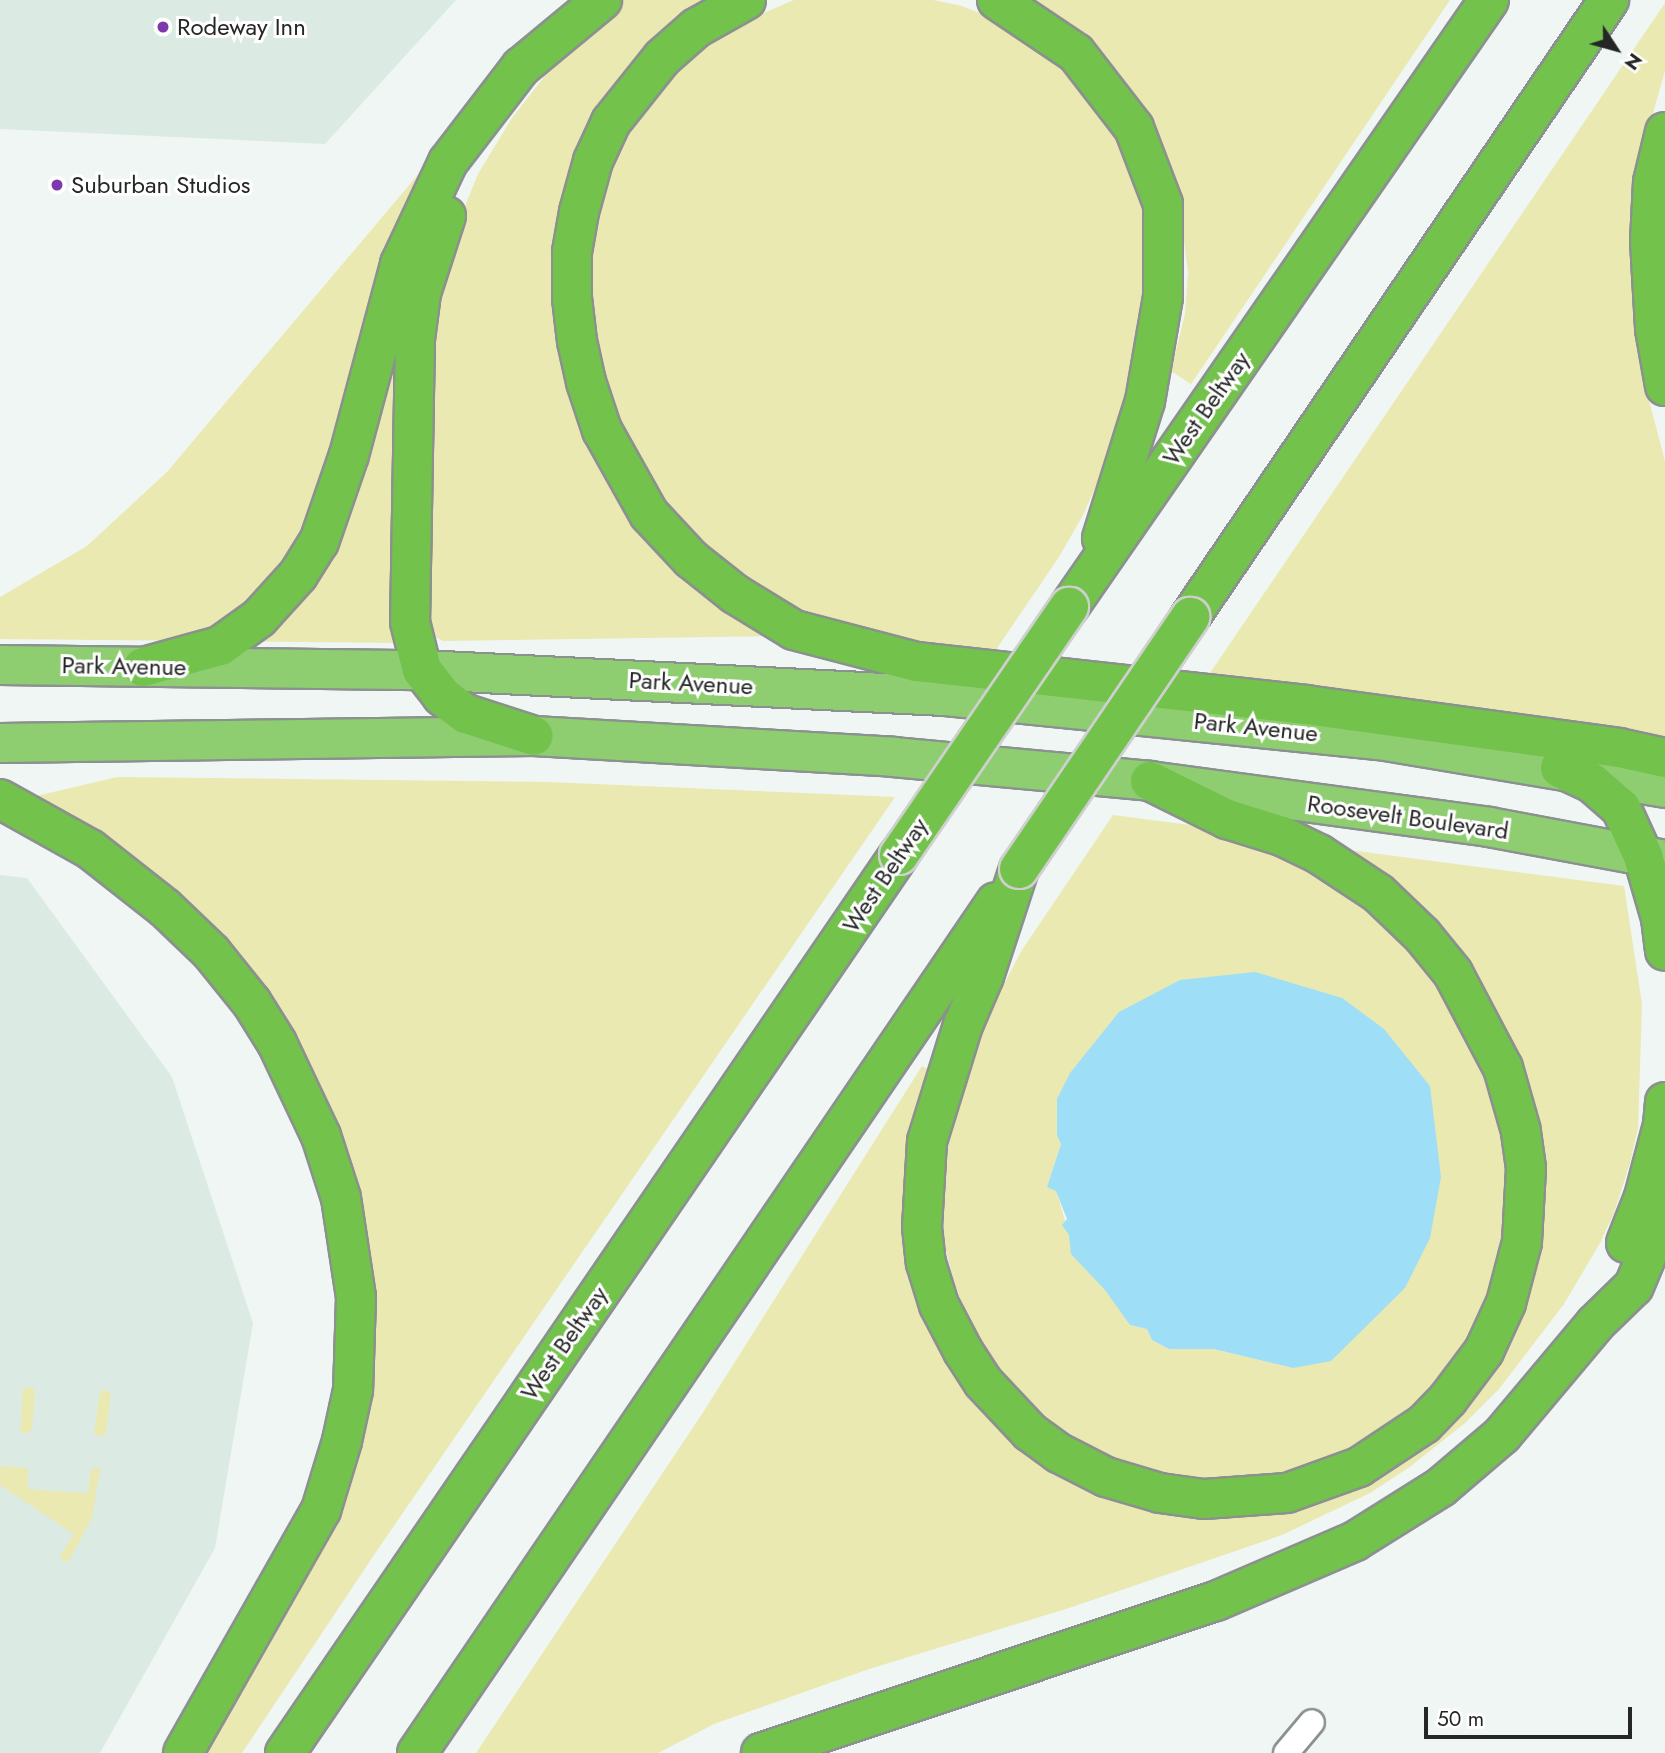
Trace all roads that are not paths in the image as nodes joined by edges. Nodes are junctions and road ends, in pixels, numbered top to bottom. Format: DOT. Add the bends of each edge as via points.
graph roads {
  1 [pos="602,0"];
  2 [pos="746,0"];
  3 [pos="997,0"];
  4 [pos="1489,0"];
  5 [pos="1609,0"];
  6 [pos="521,67"];
  7 [pos="1665,132"];
  8 [pos="1665,386"];
  9 [pos="1091,574"];
  10 [pos="0,665"];
  11 [pos="143,667"];
  12 [pos="422,670"];
  13 [pos="534,736"];
  14 [pos="0,743"];
  15 [pos="1665,758"];
  16 [pos="1560,768"];
  17 [pos="1150,781"];
  18 [pos="1665,788"];
  19 [pos="0,799"];
  20 [pos="1654,858"];
  21 [pos="1019,869"];
  22 [pos="1665,951"];
  23 [pos="1665,1102"];
  24 [pos="1665,1212"];
  25 [pos="1595,1324"];
  26 [pos="1312,1722"];
  27 [pos="183,1753"];
  28 [pos="285,1753"];
  29 [pos="417,1753"];
  30 [pos="761,1753"];
  31 [pos="1286,1753"];
  1 -- 6 [label="highway"];
  2 -- 15 [label="highway" via="696,28 663,58 611,122 593,161 572,252 578,341 602,430 649,514 691,559 735,594 794,629 917,662 1306,705"];
  3 -- 9 [label="highway" via="1076,53 1134,128 1163,204 1163,297 1145,401"];
  4 -- 9 [label="highway, West Beltway"];
  5 -- 21 [label="highway, bridge"];
  6 -- 11 [label="highway" via="448,162 400,264 349,454 319,542 298,575 259,618 220,646"];
  6 -- 12 [label="highway" via="465,168 421,293 411,439 410,622"];
  7 -- 8 [label="highway" via="1653,182 1650,242 1655,329"];
  9 -- 28 [label="highway, West Beltway, bridge"];
  10 -- 11 [label="highway, Park Avenue"];
  11 -- 12 [label="highway, Park Avenue"];
  12 -- 13 [label="highway" via="442,696 466,714"];
  12 -- 16 [label="highway, Park Avenue" via="946,696 1379,740"];
  13 -- 14 [label="highway"];
  13 -- 17 [label="highway, Roosevelt Boulevard" via="893,757"];
  16 -- 18 [label="highway"];
  16 -- 20 [label="highway" via="1592,783 1621,808"];
  17 -- 20 [label="highway, Roosevelt Boulevard" via="1489,827"];
  17 -- 21 [label="highway" via="1227,819 1282,836 1319,854 1378,893 1453,973 1503,1068 1526,1168 1522,1242 1506,1303 1484,1350 1448,1399 1424,1424 1359,1467 1287,1493 1247,1498 1204,1500 1149,1490 1106,1477 1040,1439 983,1382 962,1352 939,1305 926,1263 922,1227 927,1141"];
  19 -- 27 [label="highway" via="90,849 165,908 211,952 277,1043 321,1136 341,1198 356,1297 353,1390 342,1441 321,1510"];
  20 -- 22 [label="highway"];
  21 -- 29 [label="highway"];
  23 -- 25 [label="highway" via="1644,1197"];
  24 -- 25 [label="highway" via="1634,1286"];
  25 -- 30 [label="highway" via="1502,1435 1441,1487 1355,1541 1216,1601"];
  26 -- 31 [label="street"];
}
